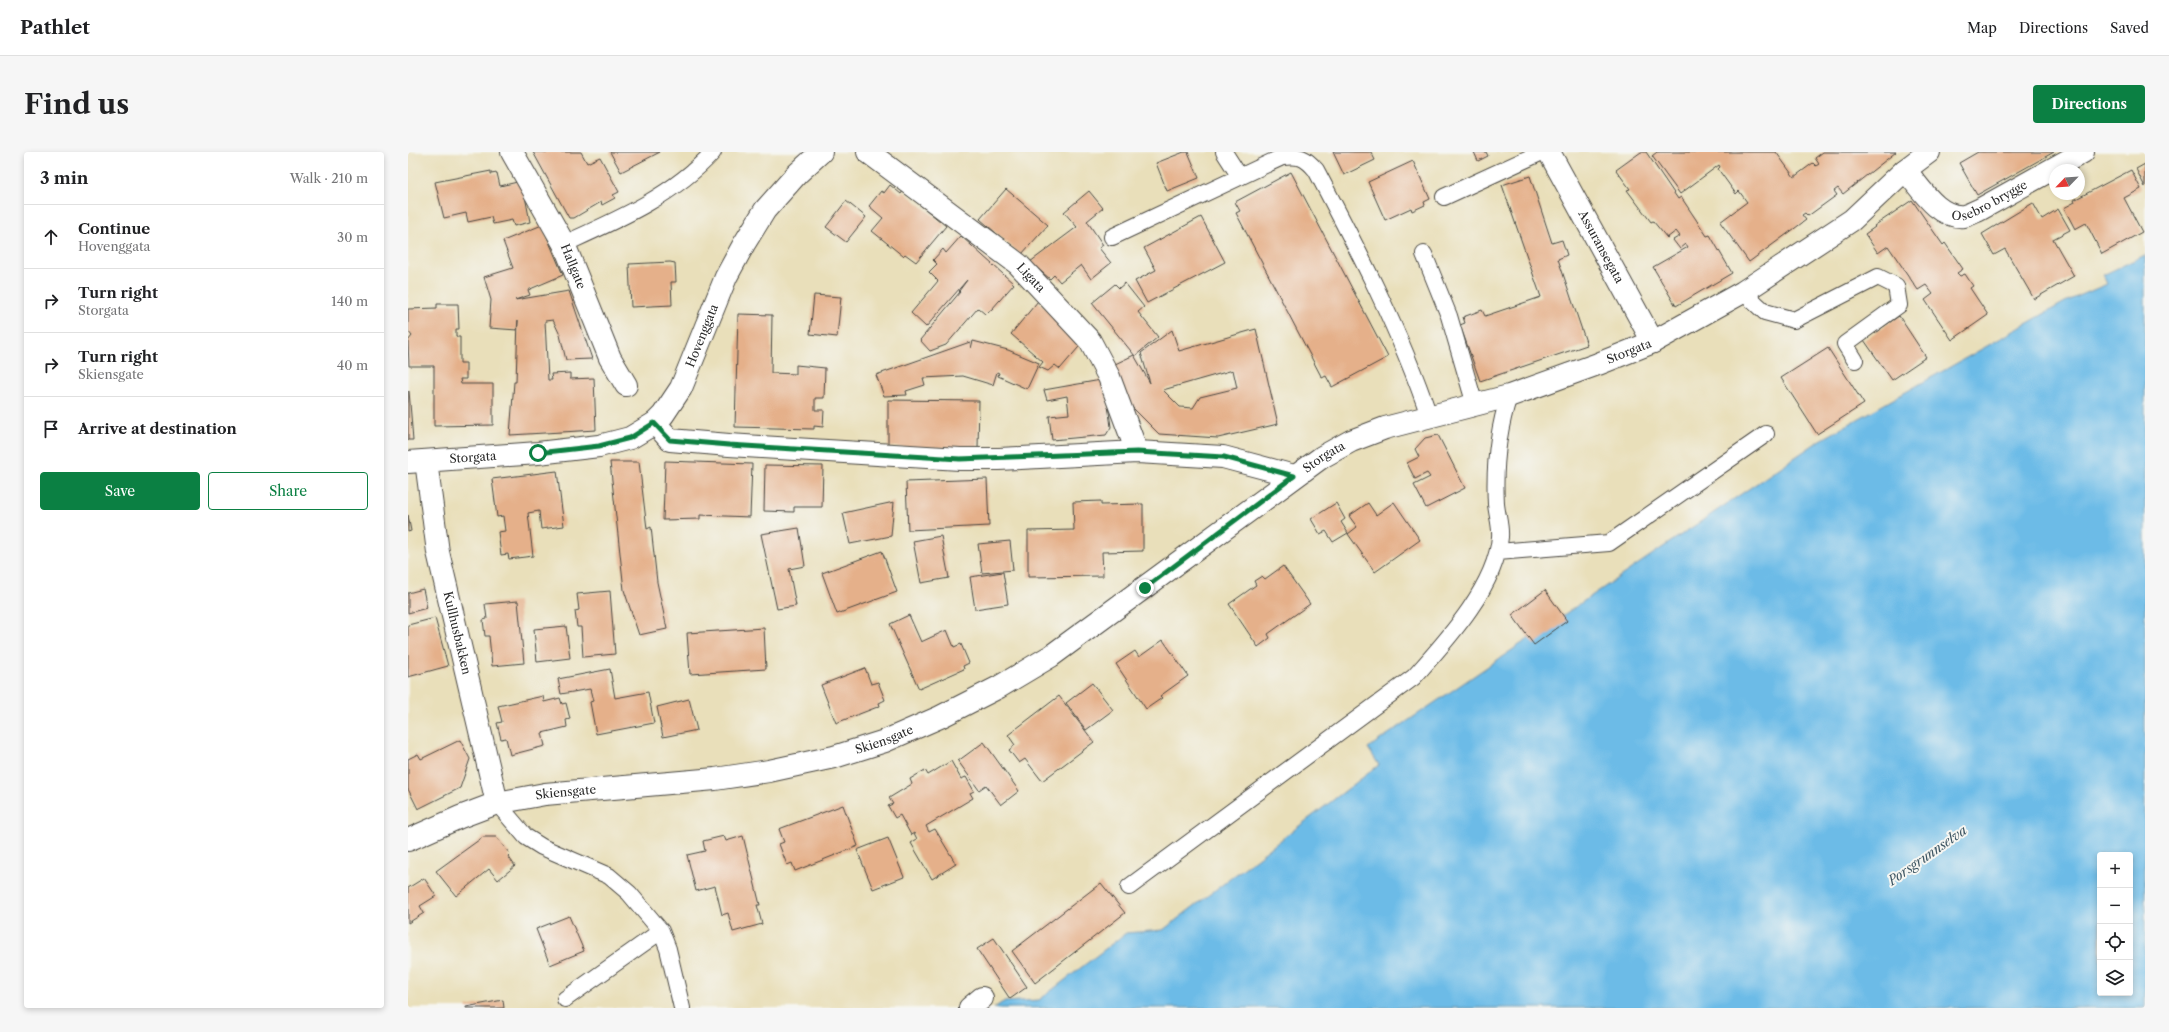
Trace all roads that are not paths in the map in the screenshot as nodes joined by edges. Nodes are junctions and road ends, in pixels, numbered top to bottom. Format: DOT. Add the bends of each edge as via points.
graph roads {
  1 [pos="512,152"];
  2 [pos="713,152"];
  3 [pos="821,152"];
  4 [pos="868,152"];
  5 [pos="1224,152"];
  6 [pos="1542,152"];
  7 [pos="1549,152"];
  8 [pos="1929,152"];
  9 [pos="2083,152"];
  10 [pos="1905,170"];
  11 [pos="1240,177"];
  12 [pos="1444,197"];
  13 [pos="1112,237"];
  14 [pos="564,244"];
  15 [pos="1424,254"];
  16 [pos="1742,292"];
  17 [pos="1653,342"];
  18 [pos="1855,360"];
  19 [pos="626,385"];
  20 [pos="1509,396"];
  21 [pos="1476,405"];
  22 [pos="1429,416"];
  23 [pos="654,423"];
  24 [pos="1766,434"];
  25 [pos="1137,452"];
  26 [pos="538,453"];
  27 [pos="417,462"];
  28 [pos="1294,476"];
  29 [pos="1498,552"];
  30 [pos="497,803"];
  31 [pos="408,840"];
  32 [pos="1128,887"];
  33 [pos="661,931"];
  34 [pos="565,999"];
  35 [pos="682,1008"];
  1 -- 14 [label="street, Hallgate"];
  2 -- 14 [label="lane" via="680,182 654,200"];
  3 -- 23 [label="street, Hovenggata" via="765,210 744,244 726,278 681,388 663,415"];
  4 -- 25 [label="street, Ligata" via="1018,264 1090,341 1109,377"];
  5 -- 11 [label="lane"];
  6 -- 12 [label="lane"];
  7 -- 17 [label="street, Assuransegata"];
  8 -- 10 [label="street, Storgata"];
  9 -- 10 [label="street, Osebro brygge" via="1964,216 1947,213 1937,207"];
  10 -- 16 [label="street, Storgata" via="1852,220"];
  11 -- 13 [label="lane"];
  11 -- 22 [label="lane" via="1282,157 1297,156 1307,159 1316,170 1376,285 1415,374"];
  14 -- 19 [label="street, Hallgate" via="610,358"];
  15 -- 21 [label="lane" via="1449,316"];
  16 -- 17 [label="street, Storgata"];
  16 -- 18 [label="lane" via="1765,312 1794,320 1878,277 1896,286 1899,305 1845,344"];
  17 -- 20 [label="street, Storgata"];
  20 -- 21 [label="street, Storgata"];
  20 -- 29 [label="lane" via="1500,432 1497,464 1496,504 1500,535"];
  21 -- 22 [label="street, Storgata"];
  22 -- 28 [label="street, Storgata" via="1385,428 1351,441"];
  23 -- 25 [label="street, Storgata" via="670,440 960,459"];
  23 -- 26 [label="street, Hovenggata" via="630,438 599,446"];
  24 -- 29 [label="lane" via="1609,543"];
  25 -- 28 [label="street, Storgata" via="1224,457"];
  26 -- 27 [label="street, Storgata"];
  27 -- 30 [label="street, Kullhusbakken"];
  28 -- 30 [label="street, Skiensgate" via="1051,656 947,714 885,741 834,757 769,771 715,779 545,794"];
  29 -- 32 [label="lane" via="1476,598 1453,634 1414,677"];
  30 -- 31 [label="street, Skiensgate"];
  30 -- 33 [label="lane" via="526,837 542,847 609,876 629,893"];
  33 -- 34 [label="lane"];
  33 -- 35 [label="lane" via="668,949"];
}
